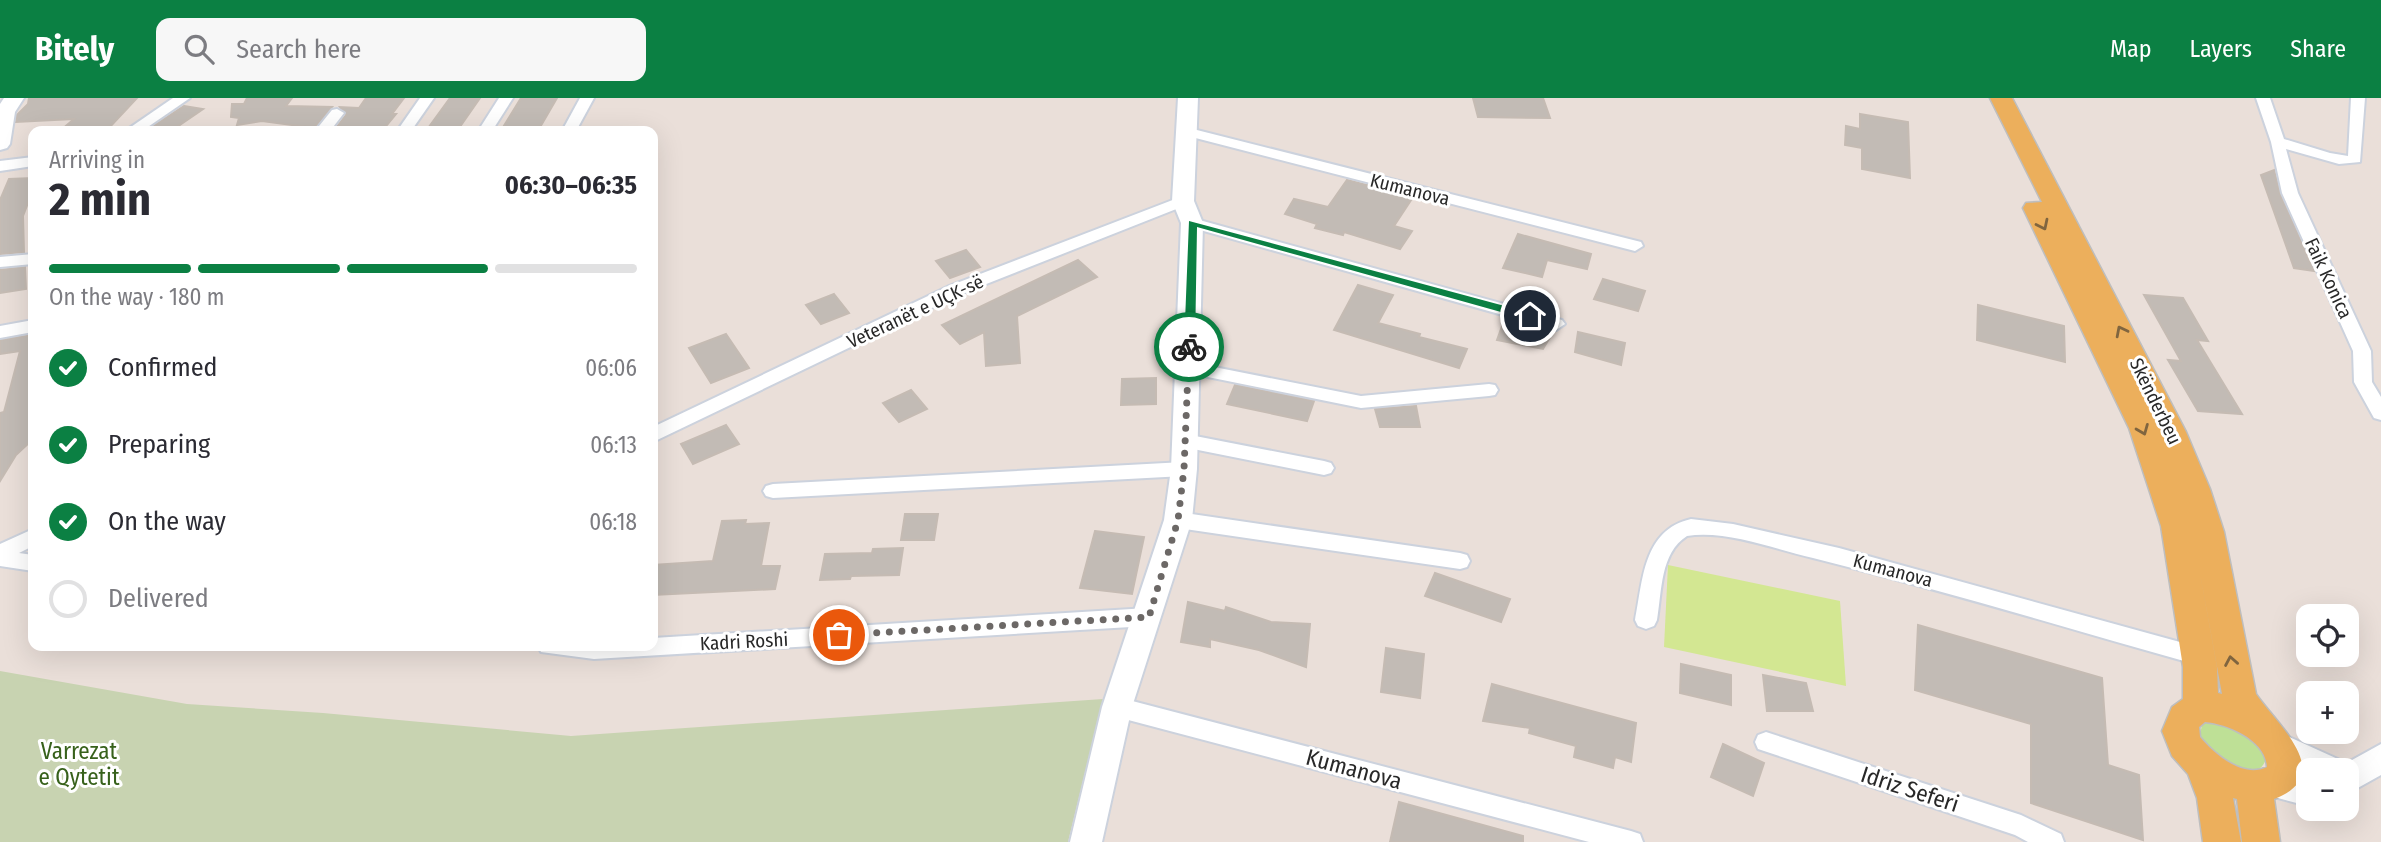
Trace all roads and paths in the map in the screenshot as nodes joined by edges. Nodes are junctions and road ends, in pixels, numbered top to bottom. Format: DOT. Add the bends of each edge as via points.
graph roads {
  1 [pos="13,98"];
  2 [pos="183,98"];
  3 [pos="427,98"];
  4 [pos="506,98"];
  5 [pos="587,98"];
  6 [pos="1188,98"];
  7 [pos="1981,98"];
  8 [pos="2001,98"];
  9 [pos="2263,98"];
  10 [pos="2358,98"];
  11 [pos="337,113"];
  12 [pos="140,126"];
  13 [pos="326,126"];
  14 [pos="407,126"];
  15 [pos="488,126"];
  16 [pos="572,126"];
  17 [pos="1185,131"];
  18 [pos="2278,142"];
  19 [pos="0,144"];
  20 [pos="28,163"];
  21 [pos="0,166"];
  22 [pos="1188,212"];
  23 [pos="1635,246"];
  24 [pos="28,259"];
  25 [pos="0,262"];
  26 [pos="1556,324"];
  27 [pos="28,327"];
  28 [pos="0,332"];
  29 [pos="1189,368"];
  30 [pos="1489,390"];
  31 [pos="2381,413"];
  32 [pos="658,433"];
  33 [pos="1185,441"];
  34 [pos="1324,468"];
  35 [pos="1184,469"];
  36 [pos="772,491"];
  37 [pos="1178,520"];
  38 [pos="28,540"];
  39 [pos="0,556"];
  40 [pos="28,561"];
  41 [pos="1460,561"];
  42 [pos="1149,617"];
  43 [pos="1646,620"];
  44 [pos="658,646"];
  45 [pos="2198,656"];
  46 [pos="1117,707"];
  47 [pos="2199,708"];
  48 [pos="2267,735"];
  49 [pos="1766,742"];
  50 [pos="2311,758"];
  51 [pos="2381,758"];
  52 [pos="2204,768"];
  53 [pos="2359,768"];
  54 [pos="2264,786"];
  55 [pos="2296,790"];
  56 [pos="1086,842"];
  57 [pos="1631,842"];
  58 [pos="2052,842"];
  59 [pos="2222,842"];
  60 [pos="2261,842"];
  1 -- 19 [label="main road" via="5,112"];
  2 -- 12 [label="street"];
  3 -- 14 [label="street"];
  4 -- 15 [label="street"];
  5 -- 16 [label="street"];
  6 -- 17 [label="main road"];
  7 -- 45 [label="main road, Skënderbeu, one-way" via="2143,428 2176,526"];
  48 -- 8 [label="main road, Skënderbeu, one-way" via="2240,698 2208,532 2177,443"];
  9 -- 18 [label="street, Faik Konica"];
  10 -- 18 [label="street" via="2356,159"];
  11 -- 13 [label="street"];
  17 -- 22 [label="main road"];
  17 -- 23 [label="street, Kumanova"];
  18 -- 31 [label="street, Faik Konica" via="2290,193 2362,351 2363,382"];
  20 -- 21 [label="street"];
  22 -- 26 [label="street"];
  22 -- 29 [label="main road"];
  22 -- 32 [label="street, Veteranët e UÇK-së" via="955,290"];
  24 -- 25 [label="street"];
  27 -- 28 [label="street"];
  29 -- 30 [label="street" via="1360,402"];
  29 -- 33 [label="main road"];
  33 -- 34 [label="street"];
  33 -- 35 [label="main road"];
  35 -- 36 [label="street"];
  35 -- 37 [label="main road"];
  37 -- 41 [label="street"];
  37 -- 42 [label="main road"];
  38 -- 39 [label="street"];
  39 -- 40 [label="street"];
  42 -- 44 [label="street, Kadri Roshi"];
  42 -- 46 [label="main road"];
  43 -- 45 [label="street, Kumanova" via="1659,555 1671,536 1682,528 1695,527 1865,562"];
  45 -- 47 [label="main road, Skënderbeu"];
  46 -- 56 [label="main road"];
  46 -- 57 [label="street, Kumanova"];
  47 -- 48 [label="main road" via="2226,709"];
  47 -- 52 [label="main road" via="2183,718 2180,726 2186,746"];
  48 -- 50 [label="main road"];
  48 -- 54 [label="main road" via="2285,768 2282,778"];
  49 -- 58 [label="street, Idriz Seferi" via="2021,826"];
  51 -- 53 [label="main road"];
  52 -- 54 [label="main road" via="2234,784"];
  52 -- 59 [label="main road" via="2215,798"];
  54 -- 55 [label="main road"];
  54 -- 60 [label="main road"];
}
